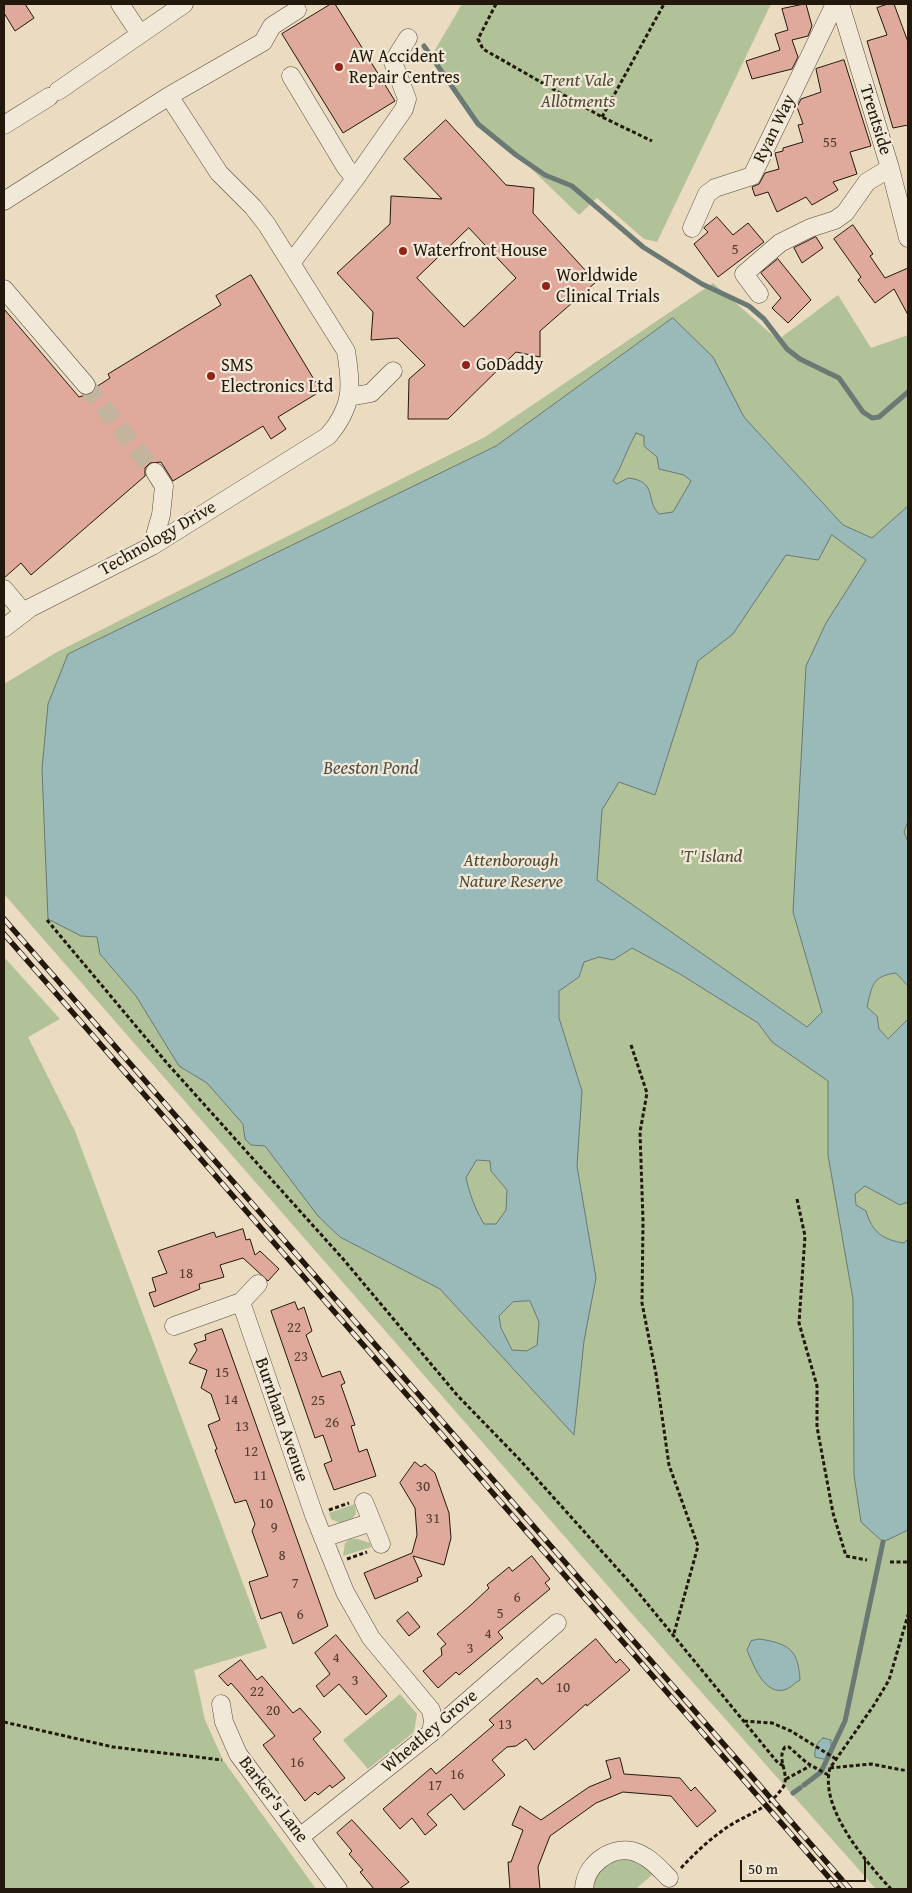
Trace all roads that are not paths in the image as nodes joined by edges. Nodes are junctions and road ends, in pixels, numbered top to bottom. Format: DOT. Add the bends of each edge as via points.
graph roads {
  1 [pos="120,4"];
  2 [pos="184,4"];
  3 [pos="835,4"];
  4 [pos="840,4"];
  5 [pos="297,10"];
  6 [pos="140,34"];
  7 [pos="408,38"];
  8 [pos="291,76"];
  9 [pos="169,96"];
  10 [pos="4,125"];
  11 [pos="890,168"];
  12 [pos="355,179"];
  13 [pos="4,201"];
  14 [pos="692,228"];
  15 [pos="908,238"];
  16 [pos="291,263"];
  17 [pos="4,289"];
  18 [pos="759,294"];
  19 [pos="393,370"];
  20 [pos="86,385"];
  21 [pos="349,396"];
  22 [pos="156,472"];
  23 [pos="152,546"];
  24 [pos="4,590"];
  25 [pos="24,613"];
  26 [pos="4,628"];
  27 [pos="258,1284"];
  28 [pos="240,1302"];
  29 [pos="174,1326"];
  30 [pos="364,1502"];
  31 [pos="372,1522"];
  32 [pos="323,1538"];
  33 [pos="380,1544"];
  34 [pos="557,1623"];
  35 [pos="221,1704"];
  36 [pos="431,1733"];
  37 [pos="300,1837"];
  38 [pos="668,1879"];
  39 [pos="338,1889"];
  40 [pos="584,1889"];
  1 -- 6 [label="street"];
  2 -- 6 [label="street"];
  3 -- 14 [label="street, Ryan Way" via="752,176 715,188 707,194"];
  4 -- 11 [label="street, Trentside"];
  5 -- 9 [label="street" via="272,26 263,42"];
  6 -- 10 [label="street"];
  7 -- 12 [label="street" via="393,62 407,99 404,109"];
  8 -- 12 [label="street"];
  9 -- 13 [label="street"];
  9 -- 16 [label="street, Technology Drive" via="218,173 253,207"];
  11 -- 15 [label="street, Trentside"];
  11 -- 18 [label="street" via="866,182 845,213 780,243 744,274"];
  12 -- 16 [label="street"];
  16 -- 21 [label="street, Technology Drive" via="346,351"];
  17 -- 20 [label="street"];
  19 -- 21 [label="street" via="371,393"];
  21 -- 23 [label="street, Technology Drive" via="348,408 328,436"];
  22 -- 23 [label="street" via="164,486 161,515"];
  23 -- 25 [label="street, Technology Drive"];
  24 -- 25 [label="street"];
  25 -- 26 [label="street, Technology Drive"];
  27 -- 28 [label="street"];
  28 -- 29 [label="street"];
  28 -- 32 [label="street, Burnham Avenue"];
  30 -- 31 [label="street"];
  31 -- 32 [label="street"];
  31 -- 33 [label="street"];
  32 -- 36 [label="street, Burnham Avenue" via="362,1626 431,1710"];
  34 -- 36 [label="street, Wheatley Grove"];
  35 -- 37 [label="street, Barker's Lane" via="224,1722 238,1754"];
  36 -- 37 [label="street, Wheatley Grove"];
  37 -- 39 [label="street, Barker's Lane"];
  38 -- 40 [label="street" via="644,1856 622,1850 600,1858 592,1868"];
}
